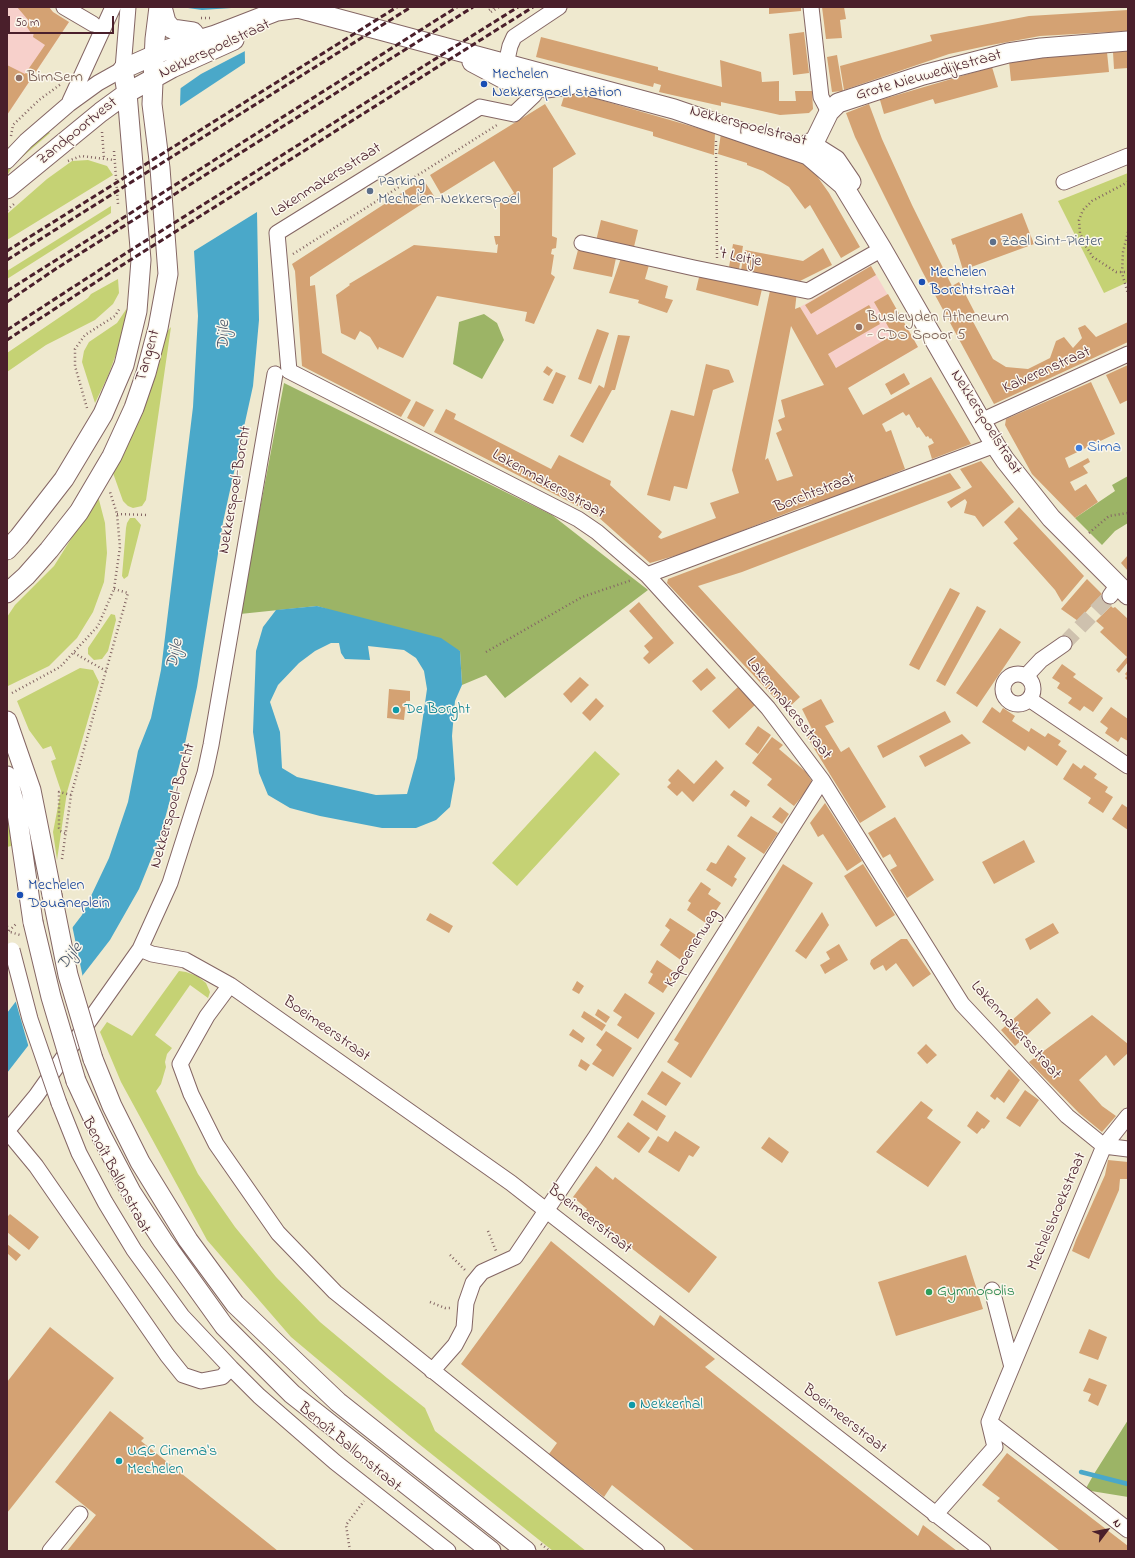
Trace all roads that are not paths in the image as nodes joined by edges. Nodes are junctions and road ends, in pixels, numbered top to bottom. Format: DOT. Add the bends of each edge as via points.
graph roads {
  1 [pos="64,7"];
  2 [pos="113,7"];
  3 [pos="128,7"];
  4 [pos="161,7"];
  5 [pos="559,7"];
  6 [pos="812,7"];
  7 [pos="328,11"];
  8 [pos="93,24"];
  9 [pos="255,26"];
  10 [pos="199,40"];
  11 [pos="1128,41"];
  12 [pos="449,48"];
  13 [pos="154,56"];
  14 [pos="506,64"];
  15 [pos="123,69"];
  16 [pos="152,79"];
  17 [pos="538,79"];
  18 [pos="127,93"];
  19 [pos="69,104"];
  20 [pos="674,109"];
  21 [pos="829,112"];
  22 [pos="812,150"];
  23 [pos="1128,156"];
  24 [pos="7,161"];
  25 [pos="1064,182"];
  26 [pos="7,189"];
  27 [pos="582,243"];
  28 [pos="882,249"];
  29 [pos="1128,354"];
  30 [pos="275,374"];
  31 [pos="981,421"];
  32 [pos="994,445"];
  33 [pos="7,550"];
  34 [pos="647,575"];
  35 [pos="1119,592"];
  36 [pos="7,593"];
  37 [pos="1064,644"];
  38 [pos="1026,676"];
  39 [pos="1029,699"];
  40 [pos="7,720"];
  41 [pos="1128,766"];
  42 [pos="7,776"];
  43 [pos="822,780"];
  44 [pos="15,935"];
  45 [pos="146,952"];
  46 [pos="230,985"];
  47 [pos="1128,1116"];
  48 [pos="7,1131"];
  49 [pos="1104,1146"];
  50 [pos="1128,1149"];
  51 [pos="546,1209"];
  52 [pos="992,1290"];
  53 [pos="1012,1367"];
  54 [pos="230,1368"];
  55 [pos="432,1371"];
  56 [pos="990,1422"];
  57 [pos="80,1514"];
  58 [pos="935,1515"];
  59 [pos="1128,1530"];
  60 [pos="532,1546"];
  61 [pos="50,1551"];
  62 [pos="447,1551"];
  63 [pos="491,1551"];
  64 [pos="657,1551"];
  65 [pos="983,1551"];
  1 -- 8 [label="street"];
  2 -- 19 [label="street"];
  3 -- 15 [label="street"];
  4 -- 10 [label="main road" via="166,22 172,29 193,32"];
  4 -- 13 [label="main road, Tangent"];
  5 -- 14 [label="street" via="514,37"];
  6 -- 21 [label="street" via="821,96"];
  7 -- 9 [label="main road, Nekkerspoelstraat" via="298,8 277,11"];
  7 -- 12 [label="main road, Nekkerspoelstraat"];
  9 -- 10 [label="main road, Nekkerspoelstraat"];
  9 -- 16 [label="main road, Nekkerspoelstraat"];
  10 -- 13 [label="main road, Nekkerspoelstraat"];
  11 -- 21 [label="main road, Grote Nieuwedijkstraat" via="1008,53 916,77 838,103"];
  12 -- 14 [label="main road, Nekkerspoelstraat"];
  12 -- 17 [label="main road, Nekkerspoelstraat" via="504,79"];
  13 -- 15 [label="main road, Zandpoortvest"];
  13 -- 16 [label="main road, Tangent"];
  14 -- 17 [label="main road, Nekkerspoelstraat"];
  15 -- 18 [label="main road, Tangent"];
  15 -- 19 [label="street, Zandpoortvest"];
  16 -- 18 [label="main road, Zandpoortvest"];
  16 -- 36 [label="main road, Tangent" via="152,104 168,274 158,328 146,372 134,408 112,456 79,512 31,570"];
  17 -- 20 [label="main road, Nekkerspoelstraat" via="581,84"];
  17 -- 34 [label="street, Lakenmakersstraat" via="534,95 514,114 480,107 277,233 289,372 567,513 597,532"];
  18 -- 26 [label="main road, Zandpoortvest"];
  18 -- 33 [label="main road, Tangent" via="141,260 137,311 124,365 103,414 64,479"];
  19 -- 24 [label="street, Zandpoortvest"];
  20 -- 22 [label="main road, Nekkerspoelstraat" via="717,125"];
  20 -- 22 [label="main road, Nekkerspoelstraat" via="711,115 785,134"];
  21 -- 22 [label="main road"];
  22 -- 28 [label="main road, Nekkerspoelstraat" via="843,185"];
  23 -- 25 [label="street"];
  27 -- 28 [label="street, 't Leitje" via="808,291"];
  28 -- 31 [label="main road, Nekkerspoelstraat"];
  29 -- 31 [label="street, Kalverenstraat"];
  30 -- 45 [label="street, Nekkerspoel-Borcht" via="205,773"];
  31 -- 32 [label="main road, Nekkerspoelstraat"];
  32 -- 34 [label="street, Borchtstraat"];
  32 -- 35 [label="main road, Nekkerspoelstraat" via="1031,494"];
  34 -- 43 [label="street, Lakenmakersstraat" via="768,708"];
  37 -- 38 [label="street" via="1041,660"];
  38 -- 39 [label="street" via="1033,686"];
  38 -- 39 [label="street" via="1012,674 1005,680 1002,690 1006,699 1015,704"];
  39 -- 41 [label="street"];
  40 -- 60 [label="main road, bridge" via="31,790 68,975 93,1059 112,1106 140,1162 188,1240 235,1304 338,1402"];
  42 -- 44 [label="main road" via="17,813"];
  43 -- 49 [label="street, Lakenmakersstraat" via="962,1004 1067,1116"];
  43 -- 51 [label="street, Kapoenenweg" via="595,1138"];
  44 -- 54 [label="street, Benoît Ballonstraat, bridge" via="30,1019 79,1153 134,1250 182,1316"];
  44 -- 63 [label="main road, bridge" via="51,997 76,1081 131,1192 224,1326 292,1394"];
  45 -- 46 [label="street, Boeimeerstraat" via="184,960"];
  45 -- 48 [label="street, Nekkerspoel-Borcht"];
  46 -- 51 [label="street, Boeimeerstraat"];
  46 -- 55 [label="street" via="207,1016 180,1064 191,1094 216,1144 278,1233 334,1292"];
  47 -- 49 [label="street, Mechelsbroekstraat"];
  48 -- 54 [label="street" via="36,1166 183,1375 201,1381 222,1377"];
  49 -- 50 [label="street"];
  49 -- 53 [label="street, Mechelsbroekstraat"];
  51 -- 55 [label="street, Kapoenenweg" via="515,1257 482,1272 475,1280 466,1303 464,1328 455,1345"];
  51 -- 58 [label="street, Boeimeerstraat"];
  52 -- 53 [label="street"];
  53 -- 56 [label="street, Mechelsbroekstraat"];
  54 -- 62 [label="street, Benoît Ballonstraat" via="265,1401"];
  55 -- 64 [label="street"];
  56 -- 58 [label="street" via="995,1447"];
  56 -- 59 [label="street"];
  57 -- 61 [label="street"];
  58 -- 65 [label="street, Boeimeerstraat"];
}
